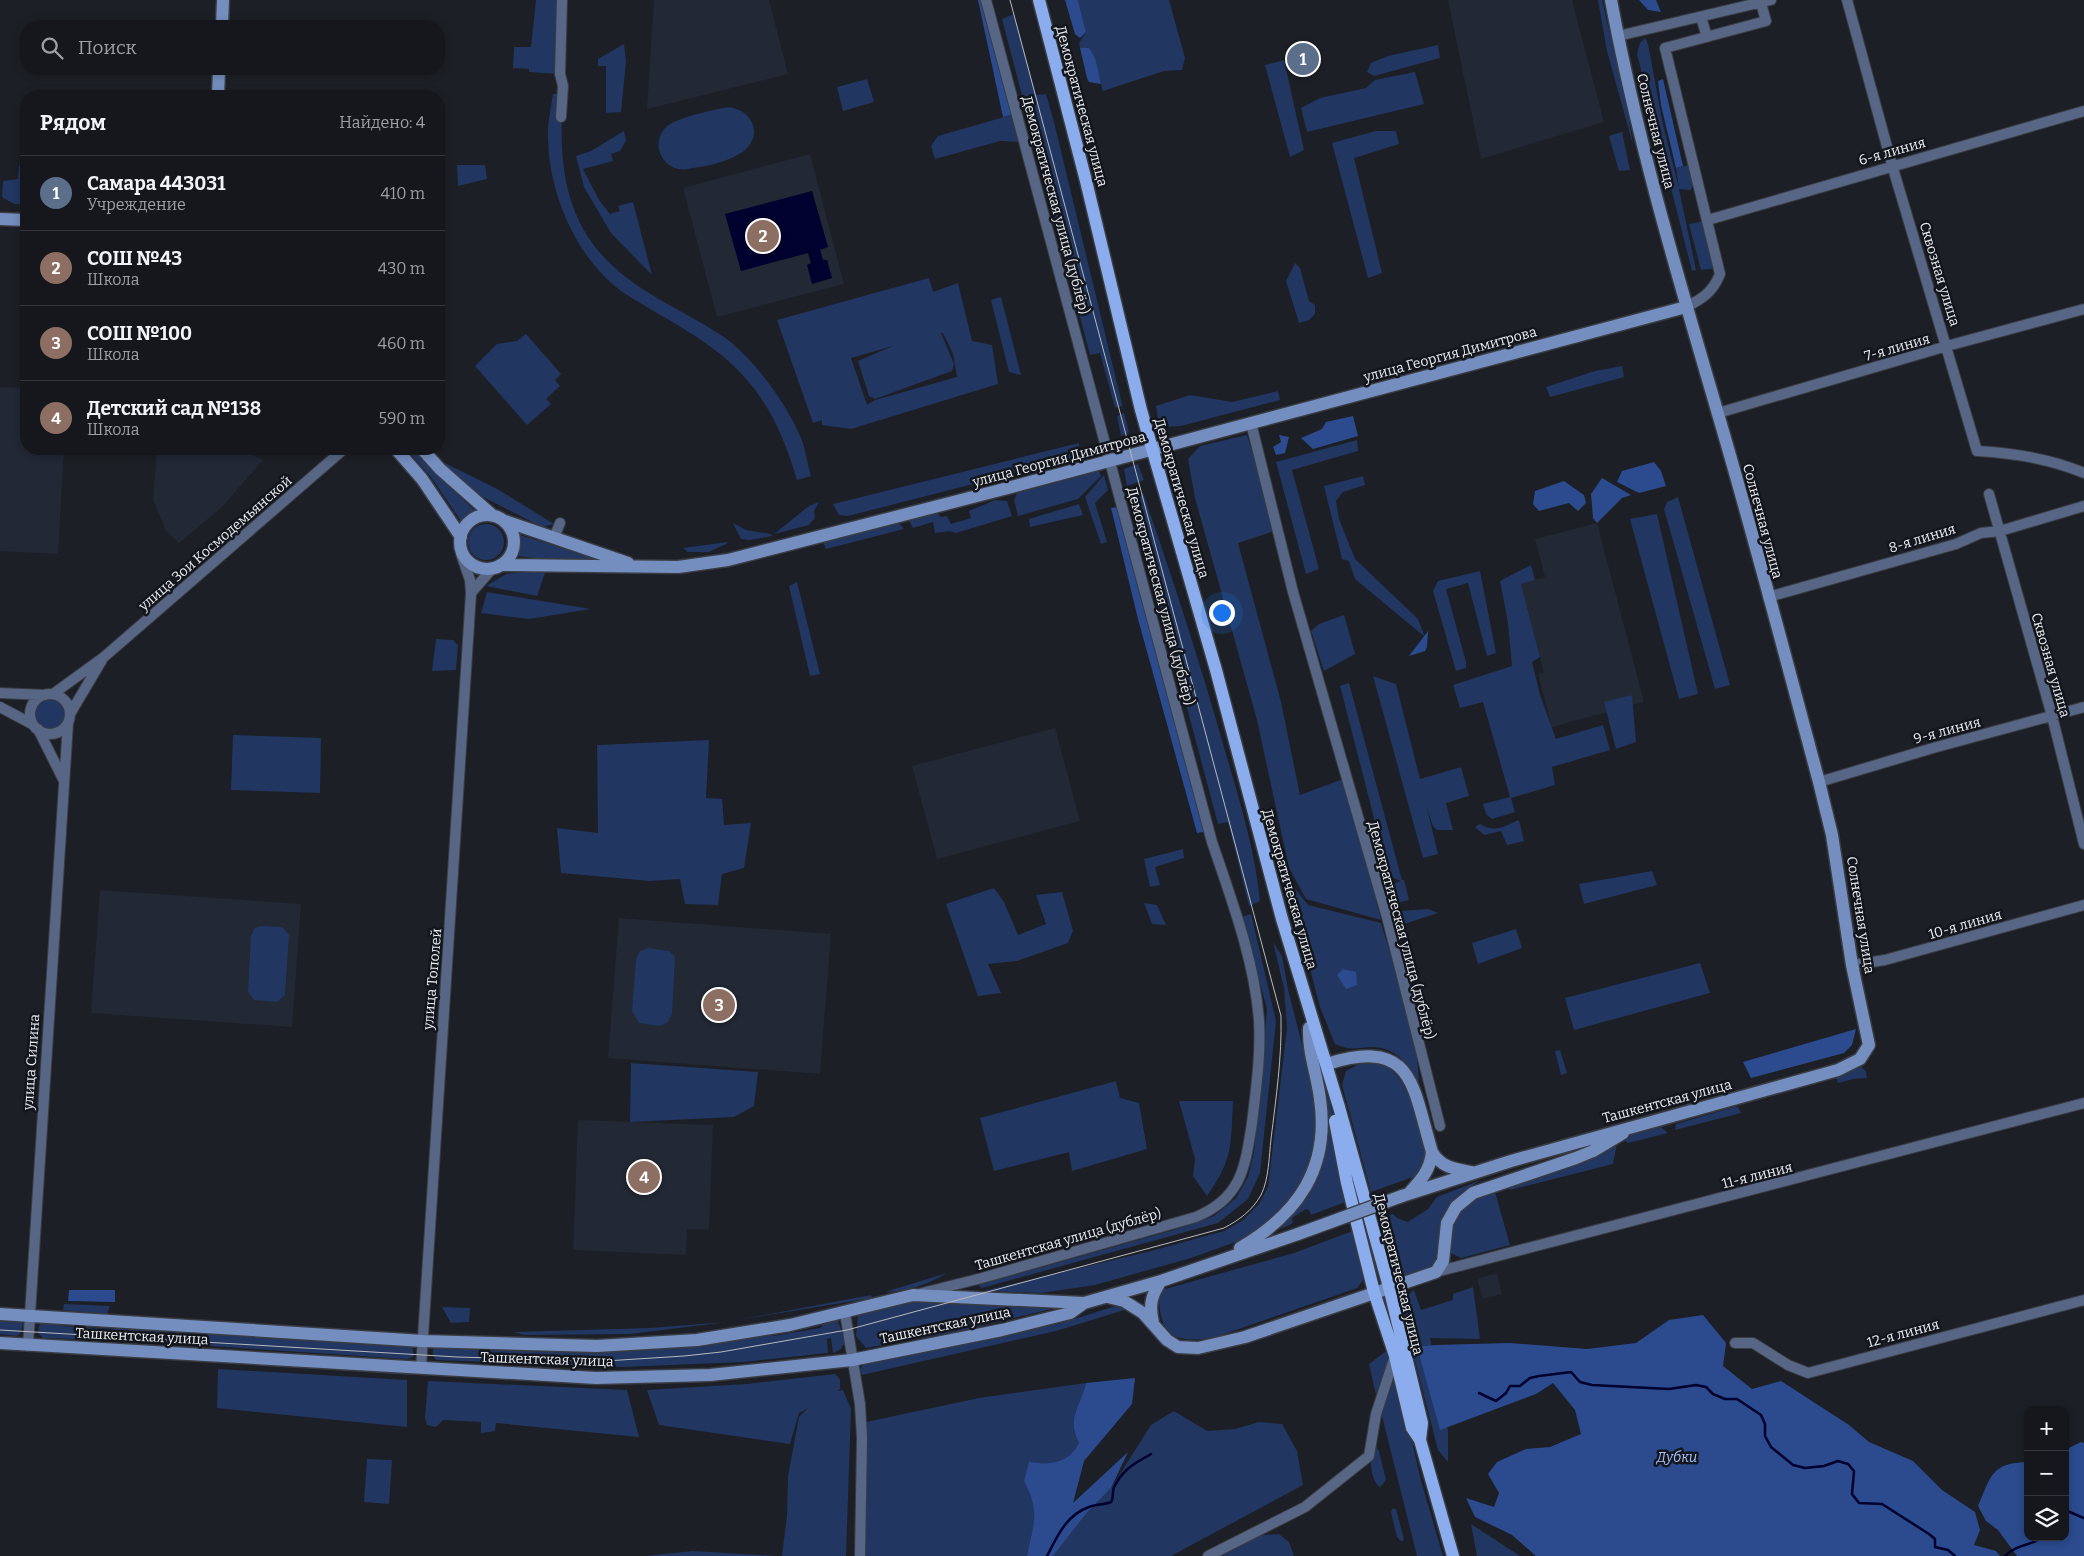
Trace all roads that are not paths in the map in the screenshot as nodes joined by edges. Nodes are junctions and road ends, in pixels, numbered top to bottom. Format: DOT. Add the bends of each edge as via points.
graph roads {
  1 [pos="224,0"];
  2 [pos="562,0"];
  3 [pos="986,0"];
  4 [pos="1039,0"];
  5 [pos="1611,0"];
  6 [pos="1847,0"];
  7 [pos="1766,1"];
  8 [pos="1701,17"];
  9 [pos="222,20"];
  10 [pos="1618,36"];
  11 [pos="1707,37"];
  12 [pos="219,75"];
  13 [pos="218,90"];
  14 [pos="2084,111"];
  15 [pos="561,117"];
  16 [pos="1892,165"];
  17 [pos="0,219"];
  18 [pos="20,220"];
  19 [pos="1708,220"];
  20 [pos="1686,307"];
  21 [pos="2084,309"];
  22 [pos="1947,346"];
  23 [pos="1718,413"];
  24 [pos="1251,423"];
  25 [pos="1152,449"];
  26 [pos="337,455"];
  27 [pos="401,455"];
  28 [pos="427,455"];
  29 [pos="1111,460"];
  30 [pos="2084,473"];
  31 [pos="1989,494"];
  32 [pos="2084,506"];
  33 [pos="491,514"];
  34 [pos="506,520"];
  35 [pos="560,523"];
  36 [pos="2000,531"];
  37 [pos="461,537"];
  38 [pos="554,538"];
  39 [pos="461,554"];
  40 [pos="497,567"];
  41 [pos="640,567"];
  42 [pos="471,593"];
  43 [pos="1768,597"];
  44 [pos="104,657"];
  45 [pos="0,693"];
  46 [pos="49,694"];
  47 [pos="0,707"];
  48 [pos="2084,707"];
  49 [pos="2052,716"];
  50 [pos="69,719"];
  51 [pos="35,726"];
  52 [pos="64,780"];
  53 [pos="1819,782"];
  54 [pos="2084,844"];
  55 [pos="2084,905"];
  56 [pos="1852,965"];
  57 [pos="1306,1002"];
  58 [pos="1309,1028"];
  59 [pos="1866,1052"];
  60 [pos="1328,1064"];
  61 [pos="2084,1103"];
  62 [pos="1440,1126"];
  63 [pos="1631,1127"];
  64 [pos="1432,1152"];
  65 [pos="1472,1172"];
  66 [pos="1405,1195"];
  67 [pos="1227,1199"];
  68 [pos="1216,1262"];
  69 [pos="1436,1272"];
  70 [pos="1161,1281"];
  71 [pos="1388,1287"];
  72 [pos="1374,1292"];
  73 [pos="913,1295"];
  74 [pos="1107,1296"];
  75 [pos="2084,1300"];
  76 [pos="1084,1303"];
  77 [pos="845,1313"];
  78 [pos="0,1314"];
  79 [pos="30,1316"];
  80 [pos="1154,1326"];
  81 [pos="423,1340"];
  82 [pos="0,1343"];
  83 [pos="1735,1343"];
  84 [pos="28,1346"];
  85 [pos="1395,1356"];
  86 [pos="852,1360"];
  87 [pos="421,1368"];
  88 [pos="1420,1440"];
  89 [pos="860,1556"];
  90 [pos="1208,1556"];
  91 [pos="1453,1556"];
  1 -- 9 [label="main road"];
  2 -- 15 [label="street" via="560,74 564,86"];
  3 -- 29 [label="street, Демократическая улица (дублёр)"];
  4 -- 25 [label="main road, Демократическая улица"];
  5 -- 10 [label="main road, Солнечная улица"];
  6 -- 16 [label="street, Сквозная улица"];
  7 -- 8 [label="street"];
  7 -- 11 [label="street" via="1766,21"];
  8 -- 10 [label="street"];
  8 -- 11 [label="street"];
  10 -- 20 [label="main road, Солнечная улица" via="1647,162"];
  11 -- 19 [label="street" via="1665,48"];
  12 -- 13 [label="main road"];
  14 -- 16 [label="street, 6-я линия"];
  16 -- 19 [label="street, 6-я линия"];
  16 -- 22 [label="street, Сквозная улица"];
  17 -- 18 [label="main road"];
  19 -- 20 [label="street" via="1720,274 1710,292"];
  20 -- 23 [label="main road, Солнечная улица"];
  20 -- 24 [label="main road, улица Георгия Димитрова"];
  21 -- 22 [label="street, 7-я линия"];
  22 -- 23 [label="street, 7-я линия"];
  22 -- 30 [label="street, Сквозная улица" via="1977,451 2010,453 2069,466"];
  23 -- 43 [label="main road, Солнечная улица"];
  24 -- 25 [label="main road, улица Георгия Димитрова"];
  24 -- 62 [label="street, Демократическая улица (дублёр)" via="1293,592 1387,917"];
  25 -- 29 [label="main road, улица Георгия Димитрова"];
  25 -- 57 [label="main road, Демократическая улица"];
  26 -- 44 [label="street, улица Зои Космодемьянской"];
  27 -- 37 [label="main road" via="422,479"];
  28 -- 33 [label="main road"];
  29 -- 41 [label="main road, улица Георгия Димитрова" via="728,560 678,567"];
  29 -- 67 [label="street, Демократическая улица (дублёр)" via="1211,836 1254,984 1259,1020 1255,1095 1246,1163"];
  31 -- 36 [label="street, Сквозная улица"];
  32 -- 36 [label="street, 8-я линия"];
  33 -- 34 [label="main road"];
  33 -- 37 [label="main road" via="470,522 463,528"];
  34 -- 38 [label="main road, улица Георгия Димитрова"];
  34 -- 40 [label="main road" via="514,538 513,548 510,557"];
  35 -- 38 [label="street"];
  36 -- 43 [label="street, 8-я линия" via="1981,533 1956,544"];
  36 -- 49 [label="street, Сквозная улица"];
  37 -- 39 [label="main road"];
  38 -- 41 [label="main road, улица Георгия Димитрова"];
  39 -- 40 [label="main road" via="473,566 485,571"];
  39 -- 42 [label="street, улица Тополей"];
  40 -- 41 [label="main road, улица Георгия Димитрова"];
  40 -- 42 [label="street"];
  42 -- 81 [label="street, улица Тополей"];
  43 -- 53 [label="main road, Солнечная улица"];
  44 -- 46 [label="street, улица Зои Космодемьянской"];
  44 -- 50 [label="street, улица Зои Космодемьянской"];
  45 -- 46 [label="street"];
  46 -- 50 [label="street" via="62,697 69,705"];
  46 -- 51 [label="street" via="36,700 31,708"];
  47 -- 51 [label="street"];
  48 -- 49 [label="street, 9-я линия"];
  49 -- 53 [label="street, 9-я линия"];
  49 -- 54 [label="street, Сквозная улица"];
  50 -- 51 [label="street" via="61,730 52,734"];
  50 -- 52 [label="street, улица Силина"];
  51 -- 52 [label="street"];
  52 -- 79 [label="street, улица Силина"];
  53 -- 56 [label="main road, Солнечная улица" via="1835,853"];
  55 -- 56 [label="street, 10-я линия" via="1885,960"];
  56 -- 59 [label="main road, Солнечная улица" via="1869,1036"];
  57 -- 58 [label="main road, Демократическая улица"];
  57 -- 60 [label="main road, Демократическая улица"];
  58 -- 68 [label="main road" via="1308,1046 1320,1098 1322,1124 1318,1158 1311,1177 1298,1199 1275,1224"];
  58 -- 72 [label="main road, Демократическая улица" via="1336,1124"];
  59 -- 63 [label="main road, Ташкентская улица" via="1838,1070"];
  60 -- 64 [label="main road" via="1374,1055 1388,1058 1401,1068 1411,1082"];
  60 -- 71 [label="main road, Демократическая улица"];
  61 -- 69 [label="street, 11-я линия"];
  63 -- 65 [label="main road, Ташкентская улица"];
  63 -- 69 [label="main road" via="1593,1151 1473,1193 1456,1207 1447,1223 1443,1261"];
  64 -- 65 [label="main road" via="1442,1165"];
  64 -- 66 [label="main road" via="1427,1173"];
  65 -- 66 [label="main road, Ташкентская улица"];
  66 -- 68 [label="main road, Ташкентская улица, bridge"];
  67 -- 73 [label="street, Ташкентская улица (дублёр)" via="1196,1217"];
  68 -- 70 [label="main road, Ташкентская улица"];
  69 -- 71 [label="main road"];
  70 -- 74 [label="main road, Ташкентская улица"];
  70 -- 80 [label="main road" via="1152,1296 1150,1309"];
  71 -- 72 [label="main road"];
  71 -- 88 [label="main road, Демократическая улица" via="1422,1423"];
  72 -- 80 [label="main road" via="1245,1337 1198,1348 1178,1346 1159,1334"];
  72 -- 85 [label="main road, Демократическая улица"];
  73 -- 76 [label="main road, Ташкентская улица"];
  73 -- 77 [label="main road, Ташкентская улица"];
  74 -- 76 [label="main road, Ташкентская улица"];
  74 -- 80 [label="main road" via="1131,1304"];
  75 -- 83 [label="street, 12-я линия" via="1808,1373 1788,1365 1753,1342"];
  76 -- 86 [label="main road, Ташкентская улица" via="1070,1313 1011,1328"];
  77 -- 81 [label="main road, Ташкентская улица" via="790,1325 688,1340 597,1346"];
  77 -- 86 [label="street"];
  78 -- 79 [label="main road, Ташкентская улица"];
  79 -- 81 [label="main road, Ташкентская улица"];
  79 -- 84 [label="street, улица Силина"];
  81 -- 87 [label="street, улица Тополей"];
  82 -- 84 [label="main road, Ташкентская улица"];
  84 -- 87 [label="main road, Ташкентская улица"];
  85 -- 88 [label="main road, Демократическая улица" via="1412,1428"];
  85 -- 90 [label="street" via="1376,1414 1368,1456 1304,1507"];
  86 -- 87 [label="main road, Ташкентская улица" via="710,1375 596,1378"];
  86 -- 89 [label="street" via="862,1438"];
  88 -- 91 [label="main road, Демократическая улица"];
}
